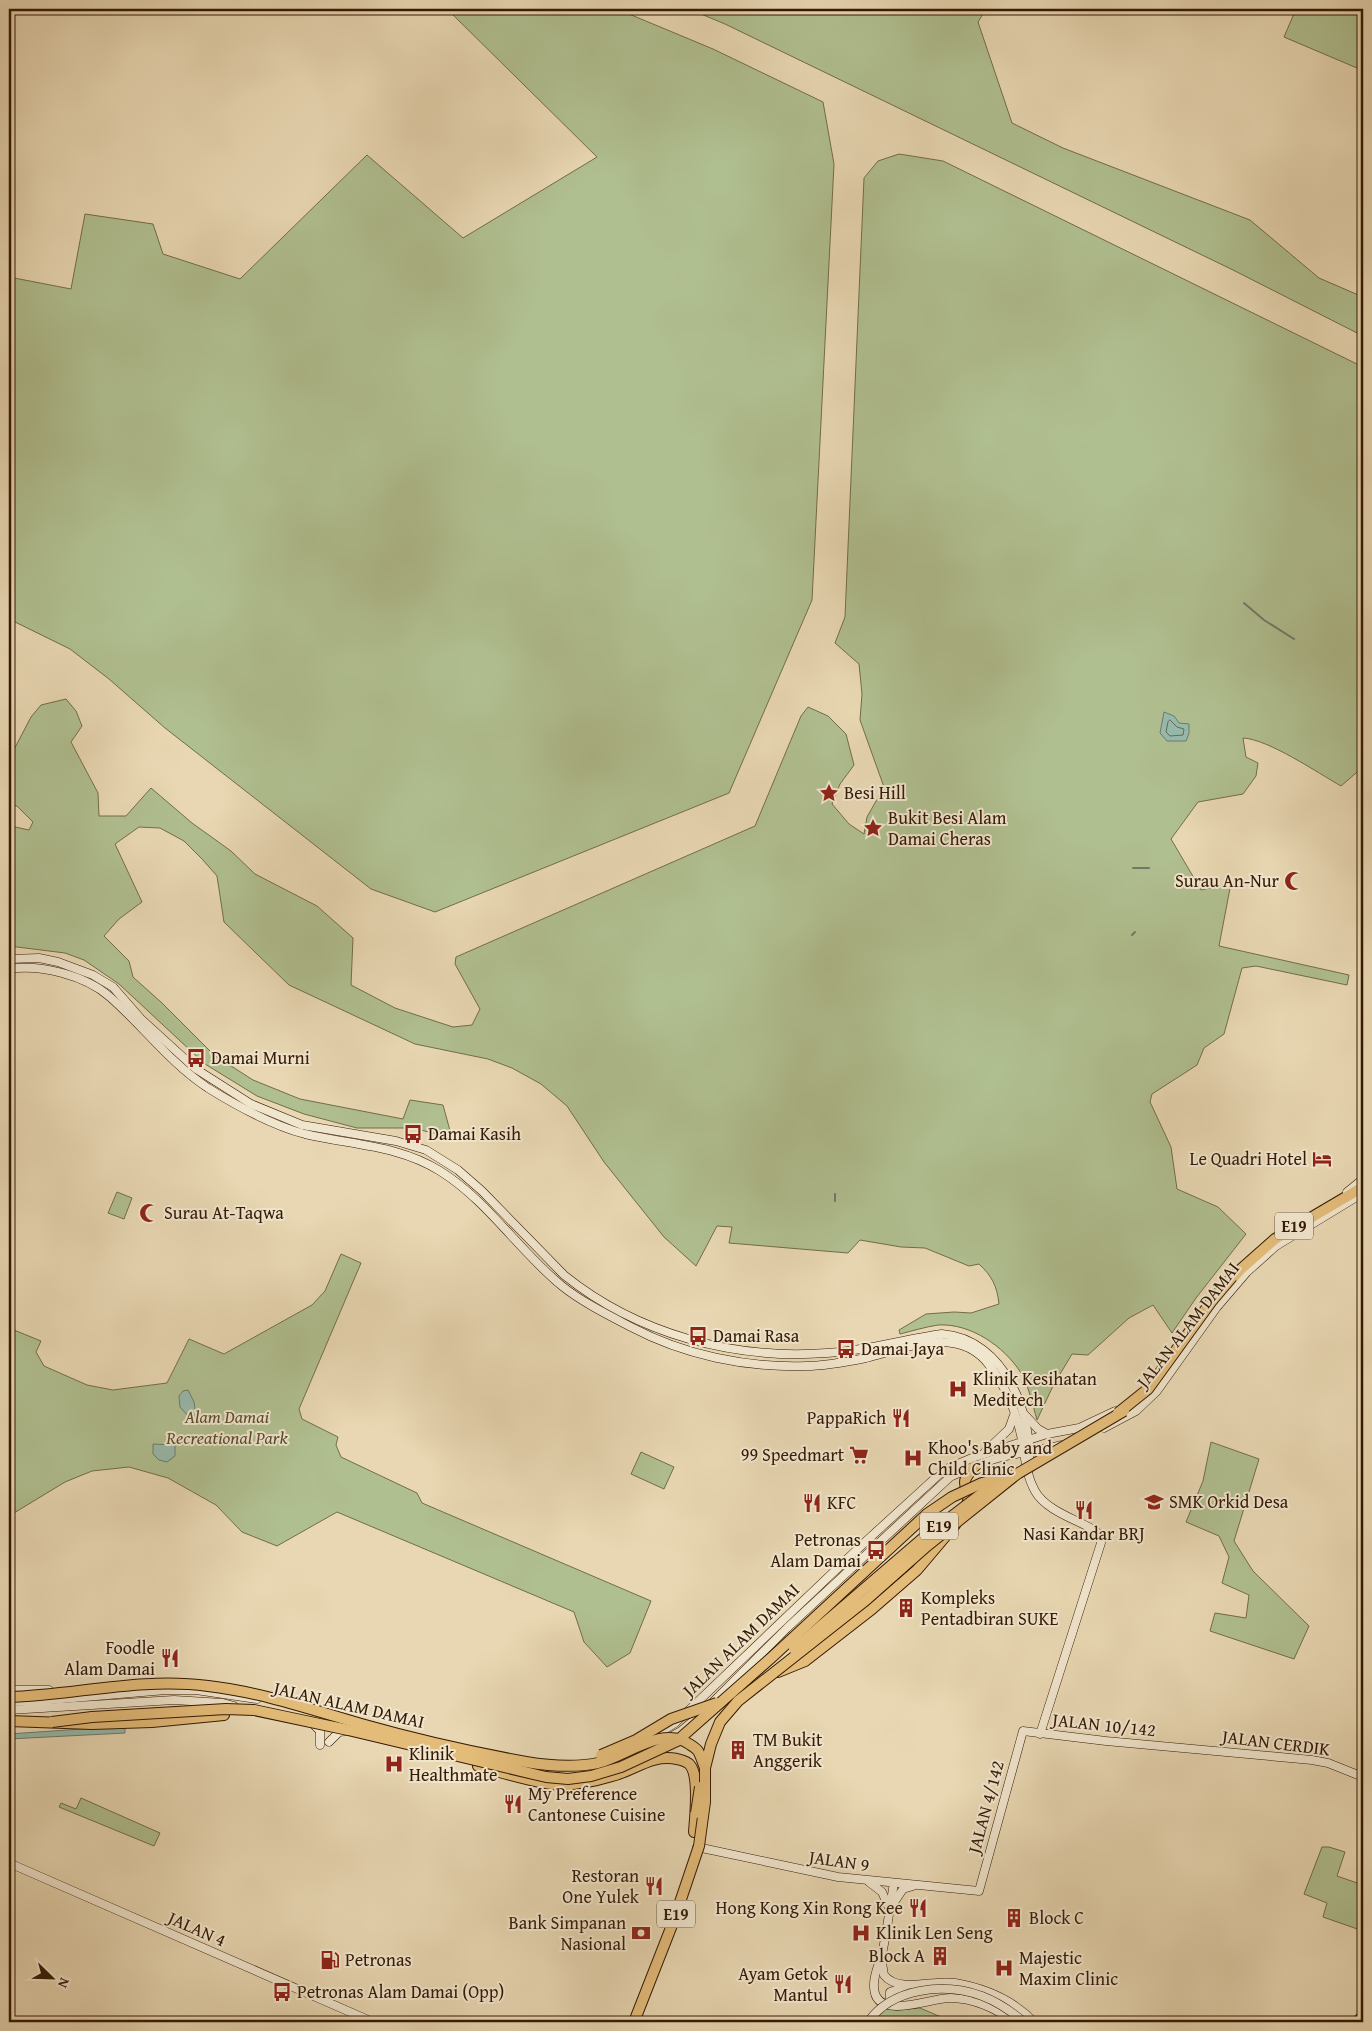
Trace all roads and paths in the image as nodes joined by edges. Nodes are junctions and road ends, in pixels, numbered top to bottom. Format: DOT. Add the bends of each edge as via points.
graph roads {
  1 [pos="9,958"];
  2 [pos="71,966"];
  3 [pos="9,968"];
  4 [pos="68,976"];
  5 [pos="1363,1179"];
  6 [pos="1363,1186"];
  7 [pos="1363,1193"];
  8 [pos="1018,1412"];
  9 [pos="1047,1434"];
  10 [pos="1026,1441"];
  11 [pos="1047,1449"];
  12 [pos="1027,1453"];
  13 [pos="984,1454"];
  14 [pos="1006,1456"];
  15 [pos="975,1466"];
  16 [pos="1026,1467"];
  17 [pos="1017,1474"];
  18 [pos="1029,1477"];
  19 [pos="772,1674"];
  20 [pos="745,1689"];
  21 [pos="9,1690"];
  22 [pos="9,1697"];
  23 [pos="80,1698"];
  24 [pos="9,1702"];
  25 [pos="9,1710"];
  26 [pos="694,1719"];
  27 [pos="309,1720"];
  28 [pos="9,1721"];
  29 [pos="52,1722"];
  30 [pos="675,1722"];
  31 [pos="681,1731"];
  32 [pos="1022,1731"];
  33 [pos="355,1732"];
  34 [pos="1040,1734"];
  35 [pos="329,1742"];
  36 [pos="690,1743"];
  37 [pos="320,1745"];
  38 [pos="1183,1748"];
  39 [pos="470,1752"];
  40 [pos="705,1768"];
  41 [pos="1363,1777"];
  42 [pos="696,1813"];
  43 [pos="697,1847"];
  44 [pos="9,1863"];
  45 [pos="865,1880"];
  46 [pos="894,1883"];
  47 [pos="917,1885"];
  48 [pos="979,1891"];
  49 [pos="890,1910"];
  50 [pos="881,1955"];
  51 [pos="919,1984"];
  52 [pos="918,2003"];
  53 [pos="1363,2016"];
  54 [pos="373,2022"];
  55 [pos="633,2022"];
  56 [pos="868,2022"];
  57 [pos="1013,2022"];
  58 [pos="1024,2022"];
  59 [pos="1034,2022"];
  60 [pos="1357,2022"];
  1 -- 2 [label="street" via="39,958"];
  2 -- 4 [label="street"];
  2 -- 8 [label="street" via="113,987 141,1019 196,1070 252,1104 302,1125 412,1145 458,1170 564,1275 600,1301 625,1314 689,1340 752,1352 827,1353 942,1334 956,1336 977,1346 1005,1371"];
  3 -- 4 [label="street" via="50,969"];
  4 -- 8 [label="street" via="108,995 190,1075 248,1111 302,1133 395,1151 420,1159 442,1172 496,1217 561,1285 660,1342 753,1365 807,1366 859,1359 926,1342 953,1342 967,1347 988,1362"];
  5 -- 9 [label="street, JALAN ALAM DAMAI" via="1279,1231 1237,1266 1155,1378 1131,1401 1079,1428"];
  6 -- 17 [label="highway, E19, bridge" via="1275,1239 1240,1270 1212,1303 1150,1390 1130,1406"];
  6 -- 20 [label="highway, E19, bridge" via="1273,1238 1238,1269 1148,1389 1122,1410 1014,1470 975,1498"];
  7 -- 11 [label="street, JALAN ALAM DAMAI" via="1276,1246 1247,1272 1217,1307 1157,1391 1136,1411 1082,1438"];
  8 -- 9 [label="street"];
  8 -- 10 [label="street"];
  8 -- 13 [label="street" via="1009,1429"];
  9 -- 10 [label="street, JALAN ALAM DAMAI"];
  10 -- 12 [label="street"];
  10 -- 13 [label="street, JALAN ALAM DAMAI"];
  11 -- 12 [label="street, JALAN ALAM DAMAI"];
  11 -- 18 [label="street"];
  12 -- 14 [label="street, JALAN ALAM DAMAI"];
  12 -- 16 [label="street"];
  12 -- 18 [label="street"];
  13 -- 30 [label="street, JALAN ALAM DAMAI" via="944,1470"];
  14 -- 15 [label="street, JALAN ALAM DAMAI"];
  14 -- 16 [label="street"];
  15 -- 19 [label="highway, bridge" via="964,1478 969,1497 966,1508 949,1534 917,1570 840,1636 805,1661"];
  15 -- 26 [label="street, JALAN ALAM DAMAI" via="950,1477"];
  16 -- 18 [label="street"];
  17 -- 19 [label="highway, E19, bridge"];
  17 -- 29 [label="highway, bridge" via="982,1483 927,1514 677,1741 621,1767 592,1776 546,1778 254,1710 226,1709"];
  18 -- 34 [label="street" via="1036,1494 1047,1504 1071,1520 1088,1526 1101,1538"];
  19 -- 40 [label="highway, E19, bridge" via="738,1701 720,1722"];
  20 -- 39 [label="highway, bridge" via="671,1719 636,1740 592,1758 556,1760"];
  20 -- 42 [label="highway, E19, bridge" via="718,1720 707,1745"];
  21 -- 23 [label="street" via="59,1690"];
  22 -- 39 [label="highway, bridge" via="130,1684 209,1686 283,1701"];
  23 -- 24 [label="street, JALAN ALAM DAMAI"];
  23 -- 30 [label="street, JALAN ALAM DAMAI" via="166,1690 216,1692 284,1704 538,1766 563,1768 593,1764 619,1754"];
  25 -- 27 [label="street, JALAN ALAM DAMAI" via="174,1700 223,1703"];
  26 -- 31 [label="street, JALAN ALAM DAMAI"];
  26 -- 36 [label="street"];
  27 -- 33 [label="street, JALAN ALAM DAMAI"];
  27 -- 37 [label="street" via="320,1731"];
  28 -- 29 [label="highway"];
  29 -- 42 [label="highway, bridge" via="92,1724 253,1716 354,1736 546,1784 593,1782 656,1758 668,1757 691,1765 695,1778"];
  30 -- 31 [label="street"];
  31 -- 33 [label="street, JALAN ALAM DAMAI" via="623,1763 597,1772 567,1776 545,1774"];
  31 -- 36 [label="street"];
  32 -- 34 [label="street, JALAN 10/142"];
  32 -- 48 [label="street, JALAN 4/142"];
  33 -- 35 [label="street" via="338,1732"];
  34 -- 38 [label="street, JALAN 10/142"];
  36 -- 43 [label="street" via="705,1772 709,1788 706,1817"];
  38 -- 41 [label="street, JALAN CERDIK" via="1312,1760"];
  39 -- 40 [label="highway, bridge" via="567,1766 597,1763 664,1737 675,1737 697,1749"];
  40 -- 55 [label="highway, E19, bridge" via="705,1802 699,1846 674,1920"];
  42 -- 55 [label="highway, E19, bridge" via="694,1847 673,1920"];
  43 -- 45 [label="street, JALAN 9" via="807,1872"];
  43 -- 55 [label="street"];
  44 -- 54 [label="street, JALAN 4"];
  45 -- 46 [label="street, JALAN 9"];
  45 -- 49 [label="street" via="882,1892"];
  46 -- 47 [label="street, JALAN 9"];
  46 -- 49 [label="street"];
  47 -- 48 [label="street, JALAN 9"];
  47 -- 49 [label="street" via="903,1889"];
  49 -- 50 [label="street"];
  50 -- 51 [label="street" via="882,1970 889,1980 899,1985"];
  50 -- 52 [label="street" via="874,1978 878,1999 894,2006"];
  51 -- 52 [label="street" via="894,1990 889,1996 895,2003"];
  51 -- 59 [label="street" via="951,1982 987,1992 1012,2004"];
  52 -- 57 [label="street" via="943,1998 968,2000"];
  53 -- 60 [label="highway"];
  56 -- 58 [label="street, bridge" via="880,2008 901,1996 939,1989 981,1996 1011,2011"];
}
